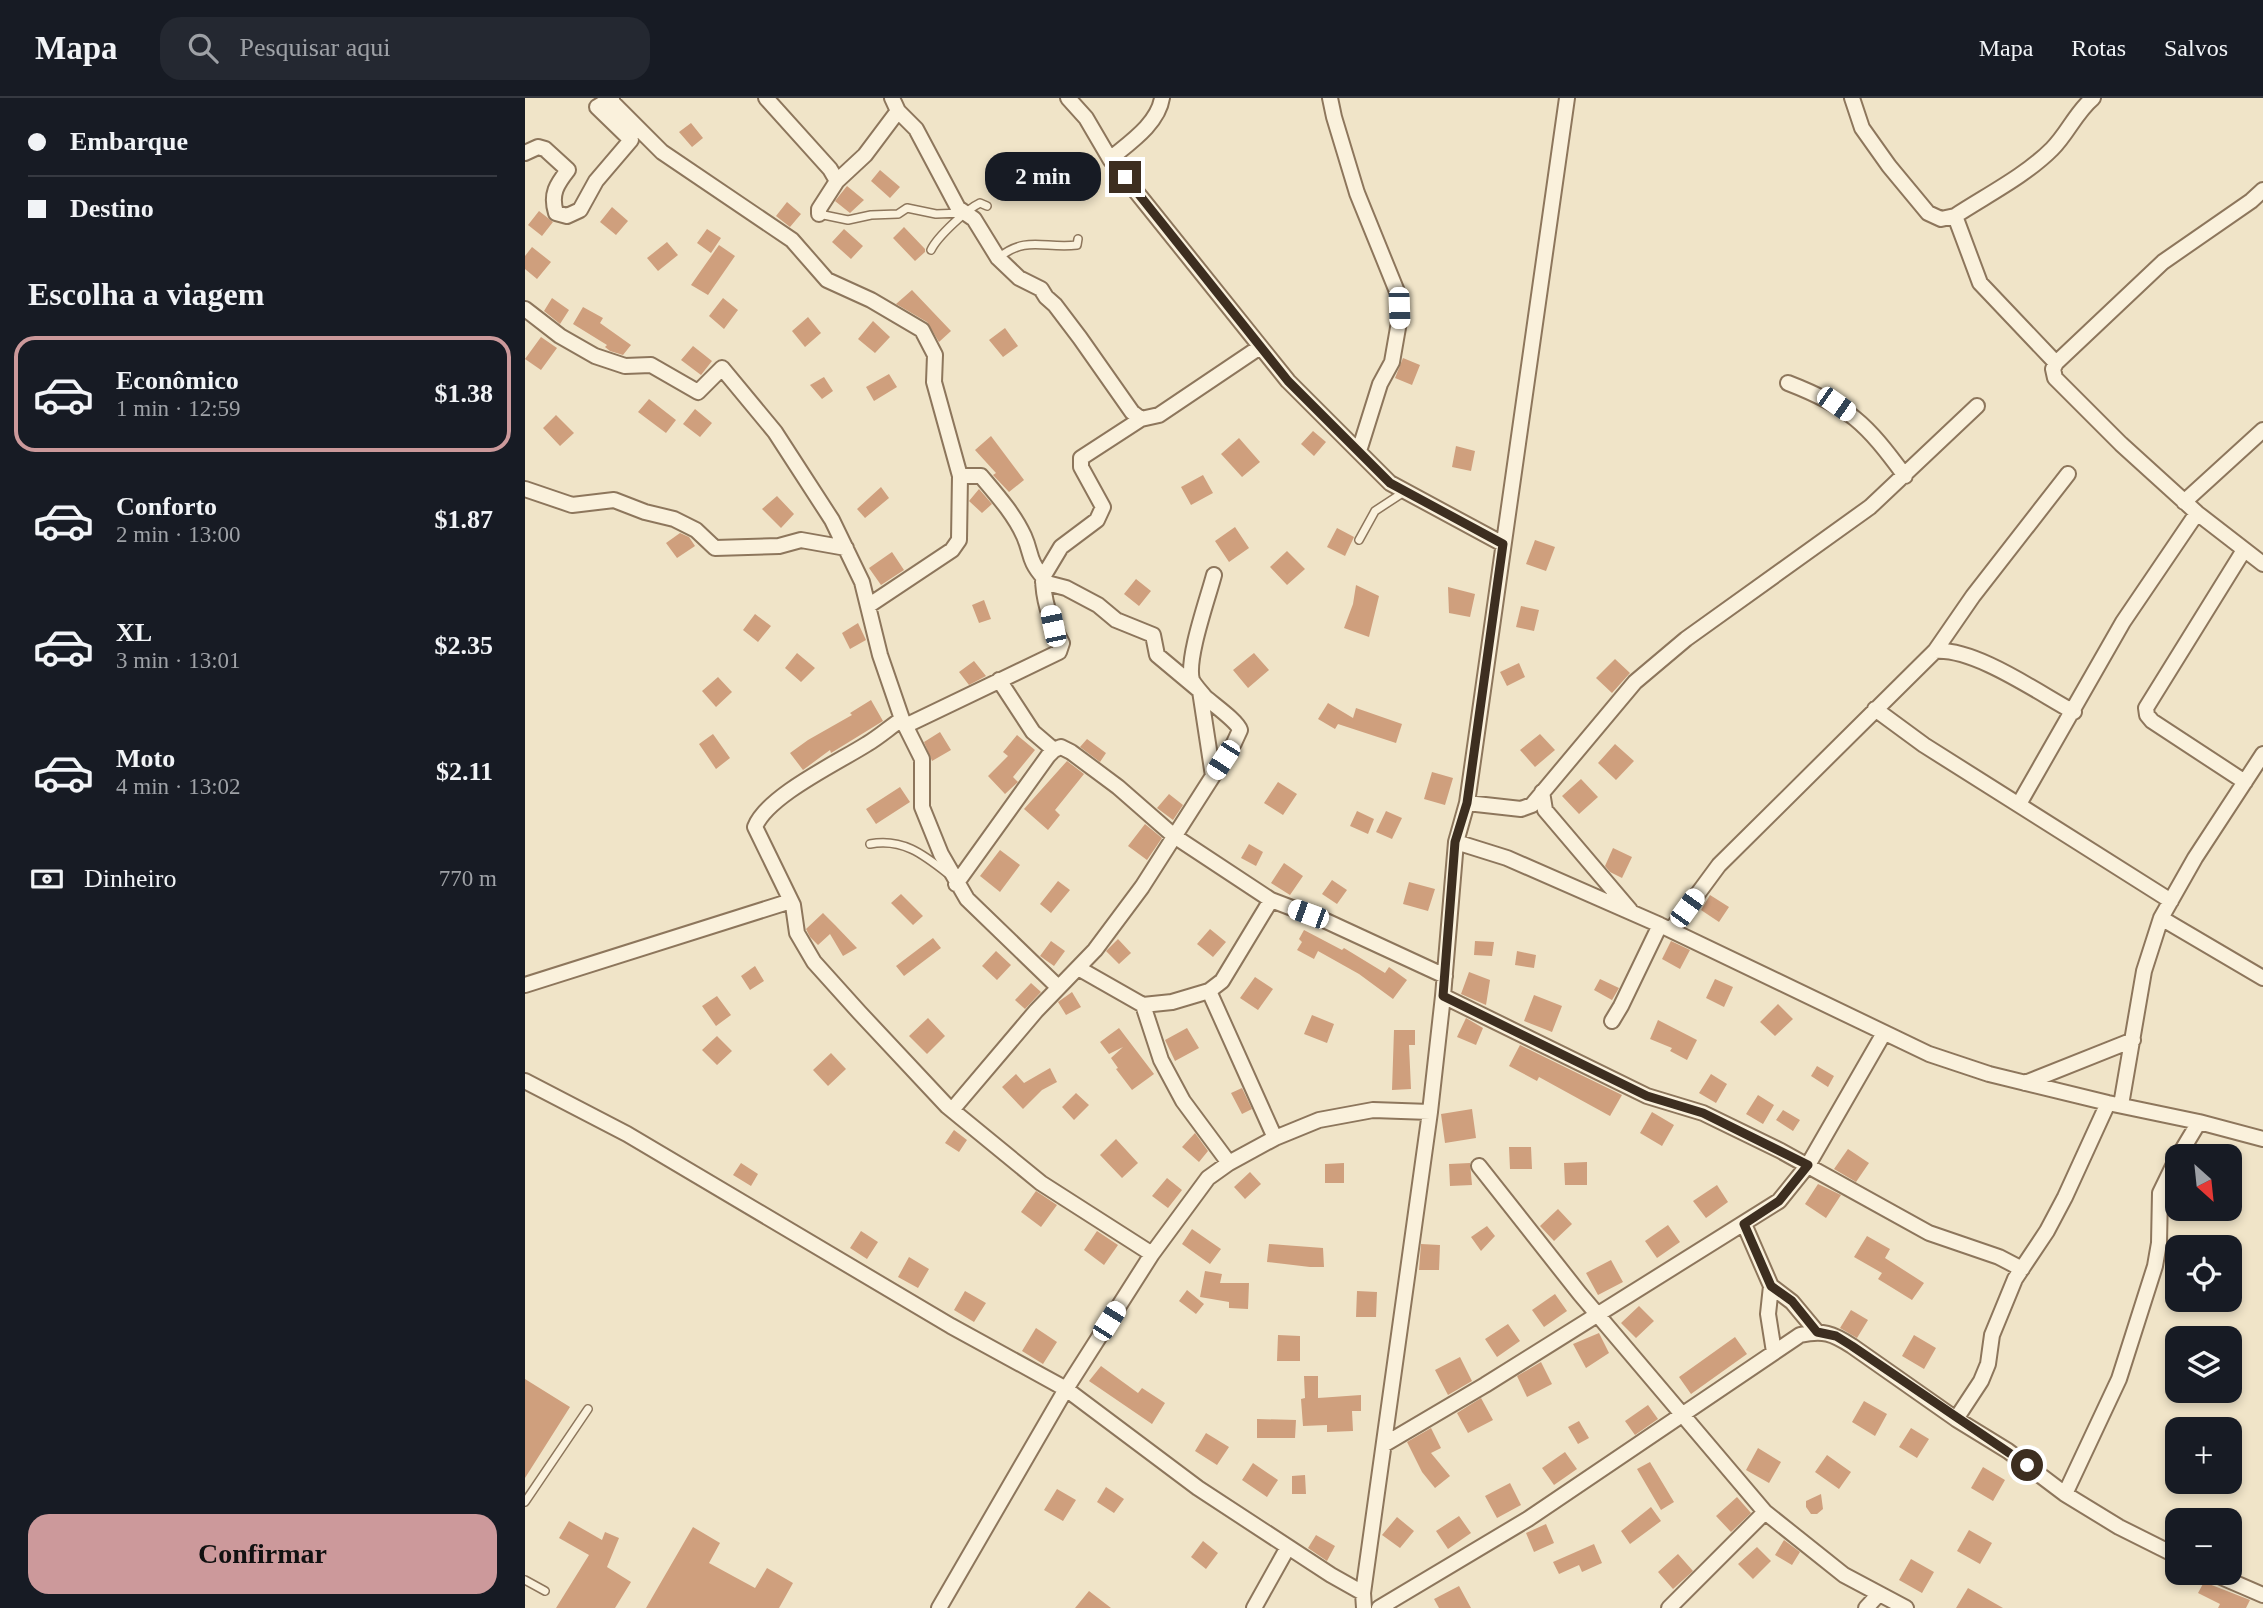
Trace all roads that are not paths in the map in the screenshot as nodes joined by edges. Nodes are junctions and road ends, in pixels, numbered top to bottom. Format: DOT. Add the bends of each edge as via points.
graph roads {
  1 [pos="1068,98"];
  2 [pos="1162,98"];
  3 [pos="1330,98"];
  4 [pos="1567,98"];
  5 [pos="1851,98"];
  6 [pos="2093,98"];
  7 [pos="611,99"];
  8 [pos="767,99"];
  9 [pos="895,104"];
  10 [pos="525,136"];
  11 [pos="531,150"];
  12 [pos="1110,159"];
  13 [pos="837,181"];
  14 [pos="2263,190"];
  15 [pos="987,206"];
  16 [pos="964,213"];
  17 [pos="819,214"];
  18 [pos="1955,216"];
  19 [pos="1078,239"];
  20 [pos="931,250"];
  21 [pos="998,258"];
  22 [pos="525,309"];
  23 [pos="1259,347"];
  24 [pos="2056,363"];
  25 [pos="1788,383"];
  26 [pos="1977,406"];
  27 [pos="1141,419"];
  28 [pos="2263,430"];
  29 [pos="1359,451"];
  30 [pos="2069,474"];
  31 [pos="960,476"];
  32 [pos="1905,476"];
  33 [pos="525,489"];
  34 [pos="1405,492"];
  35 [pos="2184,502"];
  36 [pos="2197,513"];
  37 [pos="1359,540"];
  38 [pos="1503,544"];
  39 [pos="846,548"];
  40 [pos="2244,550"];
  41 [pos="2263,564"];
  42 [pos="1214,575"];
  43 [pos="1043,580"];
  44 [pos="868,606"];
  45 [pos="1934,651"];
  46 [pos="999,680"];
  47 [pos="1200,691"];
  48 [pos="1875,709"];
  49 [pos="2074,712"];
  50 [pos="904,722"];
  51 [pos="1054,750"];
  52 [pos="2263,754"];
  53 [pos="1213,776"];
  54 [pos="2245,782"];
  55 [pos="1542,793"];
  56 [pos="1467,803"];
  57 [pos="2019,804"];
  58 [pos="1174,836"];
  59 [pos="1455,842"];
  60 [pos="870,844"];
  61 [pos="955,881"];
  62 [pos="1271,900"];
  63 [pos="791,901"];
  64 [pos="2171,901"];
  65 [pos="1634,913"];
  66 [pos="2161,918"];
  67 [pos="1665,927"];
  68 [pos="1078,968"];
  69 [pos="1445,976"];
  70 [pos="2263,978"];
  71 [pos="525,985"];
  72 [pos="1058,987"];
  73 [pos="1209,991"];
  74 [pos="1443,996"];
  75 [pos="1143,1005"];
  76 [pos="1612,1021"];
  77 [pos="1884,1032"];
  78 [pos="2133,1040"];
  79 [pos="525,1081"];
  80 [pos="2025,1083"];
  81 [pos="2115,1104"];
  82 [pos="952,1110"];
  83 [pos="1430,1112"];
  84 [pos="2199,1122"];
  85 [pos="1275,1138"];
  86 [pos="2263,1139"];
  87 [pos="2186,1144"];
  88 [pos="1229,1163"];
  89 [pos="1808,1165"];
  90 [pos="1479,1166"];
  91 [pos="2165,1184"];
  92 [pos="1744,1224"];
  93 [pos="1152,1254"];
  94 [pos="2022,1269"];
  95 [pos="1771,1286"];
  96 [pos="1597,1315"];
  97 [pos="1817,1332"];
  98 [pos="1774,1352"];
  99 [pos="1066,1389"];
  100 [pos="588,1409"];
  101 [pos="1681,1414"];
  102 [pos="1956,1419"];
  103 [pos="1385,1444"];
  104 [pos="2065,1494"];
  105 [pos="525,1502"];
  106 [pos="1765,1512"];
  107 [pos="1288,1547"];
  108 [pos="2165,1550"];
  109 [pos="525,1580"];
  110 [pos="2240,1585"];
  111 [pos="545,1591"];
  112 [pos="1363,1592"];
  113 [pos="1878,1595"];
  114 [pos="2263,1595"];
  115 [pos="939,1608"];
  116 [pos="1254,1608"];
  117 [pos="1364,1608"];
  118 [pos="1379,1608"];
  119 [pos="1669,1608"];
  120 [pos="1866,1608"];
  121 [pos="1906,1608"];
  1 -- 12 [label="street"];
  2 -- 12 [label="street" via="1157,114"];
  3 -- 29 [label="street" via="1357,193 1398,294 1392,362 1380,384"];
  4 -- 38 [label="street"];
  5 -- 18 [label="street" via="1862,128 1928,213 1941,219"];
  6 -- 18 [label="street" via="2053,148"];
  7 -- 11 [label="street" via="597,107 631,140 596,181 580,210 568,216 556,213 552,201 556,186 568,170 545,149"];
  7 -- 31 [label="street" via="662,152 792,240 827,280 922,330 935,355 934,382"];
  8 -- 13 [label="street"];
  9 -- 13 [label="street" via="865,155"];
  9 -- 16 [label="street" via="916,129"];
  10 -- 11 [label="street"];
  12 -- 23 [label="street"];
  13 -- 17 [label="street"];
  14 -- 24 [label="street" via="2163,262"];
  15 -- 16 [label="lane" via="980,203"];
  16 -- 17 [label="lane" via="907,208 898,214 848,220"];
  16 -- 20 [label="lane"];
  16 -- 21 [label="street" via="974,219"];
  18 -- 24 [label="street" via="1980,283"];
  19 -- 21 [label="lane" via="1077,245 1060,247 1024,244"];
  21 -- 27 [label="street" via="1019,278 1041,289"];
  22 -- 39 [label="street" via="594,356 625,366 651,365 698,392 722,368 775,432"];
  23 -- 27 [label="street" via="1159,415"];
  23 -- 29 [label="street"];
  24 -- 35 [label="street" via="2055,378"];
  25 -- 32 [label="street" via="1856,417"];
  26 -- 32 [label="street"];
  27 -- 43 [label="street" via="1081,458 1081,467 1103,507 1097,520 1061,547"];
  28 -- 35 [label="street"];
  29 -- 34 [label="street"];
  30 -- 45 [label="street"];
  31 -- 43 [label="street" via="981,476 1005,503"];
  31 -- 44 [label="street" via="960,540"];
  32 -- 55 [label="street" via="1635,682"];
  33 -- 39 [label="street" via="572,505 614,500 674,519 696,530 715,548 767,547 801,540"];
  34 -- 37 [label="lane" via="1375,511"];
  34 -- 38 [label="street"];
  35 -- 36 [label="street"];
  36 -- 40 [label="street"];
  36 -- 49 [label="street" via="2123,622"];
  38 -- 56 [label="street"];
  39 -- 44 [label="street"];
  40 -- 41 [label="street"];
  40 -- 54 [label="street" via="2146,708 2152,722"];
  42 -- 47 [label="street" via="1190,665"];
  43 -- 46 [label="street" via="1044,597 1062,643 1059,652"];
  43 -- 47 [label="street" via="1153,635 1157,655"];
  44 -- 50 [label="street"];
  45 -- 48 [label="street"];
  45 -- 49 [label="street" via="1973,656"];
  46 -- 50 [label="street"];
  46 -- 51 [label="street" via="1033,732"];
  47 -- 53 [label="street"];
  47 -- 53 [label="street" via="1237,722 1240,730"];
  48 -- 57 [label="street"];
  48 -- 67 [label="street" via="1719,865"];
  49 -- 57 [label="street"];
  50 -- 61 [label="street" via="922,759 922,807"];
  50 -- 63 [label="street" via="789,791 760,815 755,827"];
  51 -- 58 [label="street" via="1061,747 1071,752"];
  51 -- 61 [label="street"];
  52 -- 54 [label="street"];
  53 -- 58 [label="street"];
  54 -- 64 [label="street"];
  55 -- 56 [label="street" via="1521,809"];
  55 -- 65 [label="street" via="1545,810"];
  56 -- 59 [label="street"];
  57 -- 64 [label="street"];
  58 -- 62 [label="street"];
  58 -- 68 [label="street" via="1134,897"];
  59 -- 65 [label="street" via="1507,858"];
  59 -- 69 [label="street"];
  60 -- 61 [label="lane" via="897,844 921,852"];
  61 -- 72 [label="street" via="967,899"];
  62 -- 69 [label="street"];
  62 -- 73 [label="street" via="1222,981"];
  63 -- 71 [label="street"];
  63 -- 82 [label="street" via="797,933 814,962"];
  64 -- 66 [label="street"];
  65 -- 67 [label="street"];
  66 -- 70 [label="street"];
  66 -- 78 [label="street" via="2144,971"];
  67 -- 76 [label="street"];
  67 -- 77 [label="street"];
  68 -- 72 [label="street"];
  68 -- 75 [label="street"];
  69 -- 74 [label="street"];
  72 -- 82 [label="street"];
  73 -- 75 [label="street"];
  73 -- 85 [label="street"];
  74 -- 83 [label="street"];
  74 -- 89 [label="street" via="1647,1096 1703,1113"];
  75 -- 88 [label="street" via="1161,1060 1183,1101"];
  77 -- 80 [label="street" via="1929,1054"];
  77 -- 89 [label="street"];
  78 -- 80 [label="street"];
  78 -- 81 [label="street"];
  79 -- 99 [label="street" via="627,1134"];
  80 -- 81 [label="street"];
  81 -- 84 [label="street"];
  81 -- 94 [label="street"];
  82 -- 93 [label="street" via="1041,1183"];
  83 -- 85 [label="street" via="1360,1112 1319,1120"];
  83 -- 103 [label="street"];
  84 -- 86 [label="street"];
  84 -- 87 [label="street"];
  85 -- 88 [label="street"];
  88 -- 93 [label="street" via="1208,1178"];
  89 -- 92 [label="street" via="1779,1201"];
  89 -- 94 [label="street" via="1929,1233"];
  90 -- 96 [label="street"];
  91 -- 104 [label="street" via="2155,1266 2119,1379"];
  92 -- 95 [label="street"];
  92 -- 96 [label="street"];
  93 -- 99 [label="street"];
  94 -- 102 [label="street" via="2007,1294 1981,1381"];
  95 -- 97 [label="street" via="1792,1301"];
  95 -- 98 [label="street"];
  96 -- 101 [label="street"];
  96 -- 103 [label="street"];
  97 -- 98 [label="street" via="1800,1335"];
  97 -- 102 [label="street" via="1844,1341"];
  98 -- 101 [label="street"];
  99 -- 107 [label="street" via="1198,1488"];
  99 -- 115 [label="street"];
  100 -- 105 [label="lane"];
  101 -- 106 [label="street"];
  101 -- 118 [label="street" via="1528,1519"];
  102 -- 104 [label="street"];
  103 -- 112 [label="street"];
  104 -- 108 [label="street"];
  106 -- 113 [label="street" via="1844,1575"];
  106 -- 119 [label="street"];
  107 -- 112 [label="street"];
  107 -- 116 [label="street"];
  109 -- 111 [label="lane"];
  110 -- 114 [label="street"];
  112 -- 117 [label="street"];
  113 -- 120 [label="street"];
  113 -- 121 [label="street"];
}
